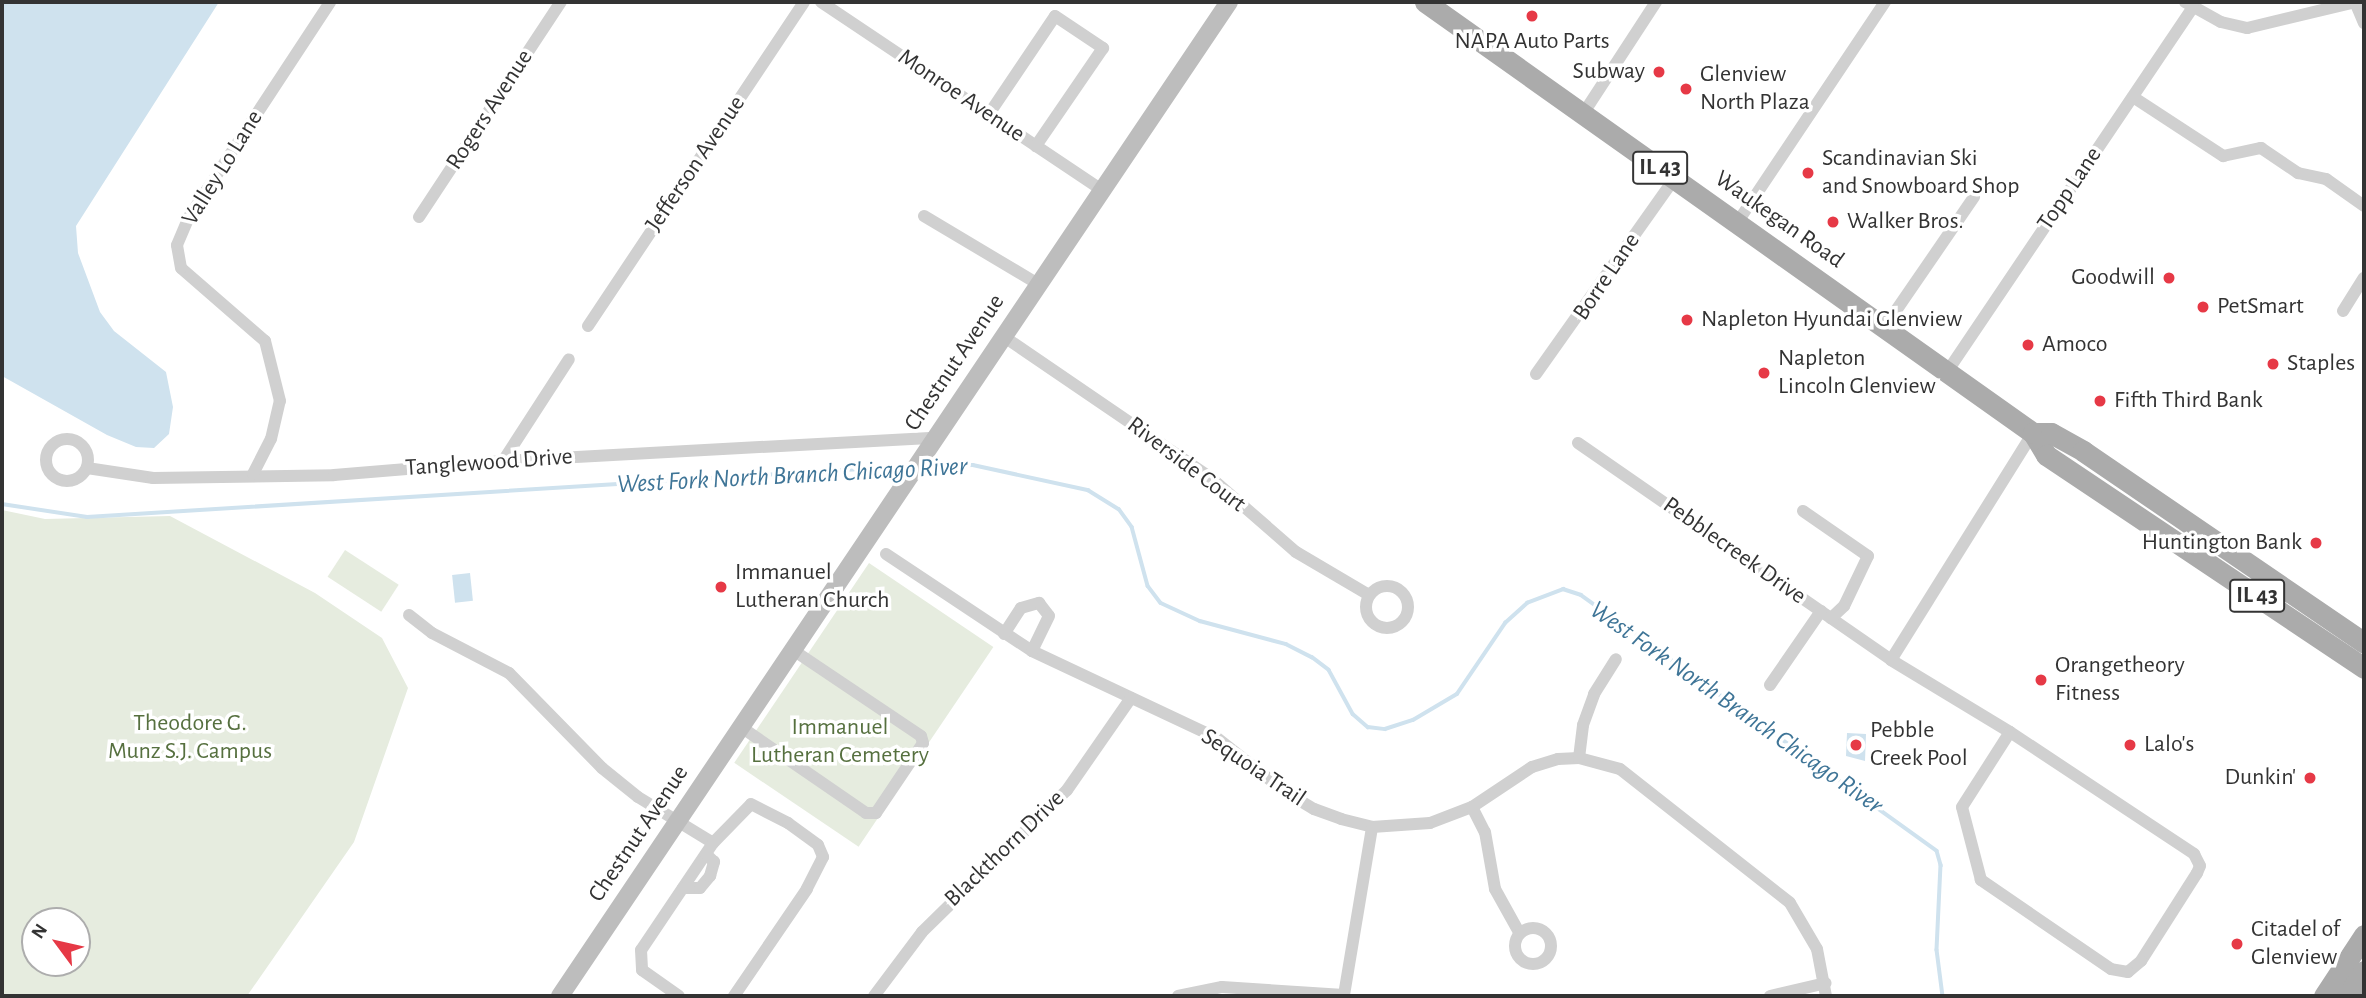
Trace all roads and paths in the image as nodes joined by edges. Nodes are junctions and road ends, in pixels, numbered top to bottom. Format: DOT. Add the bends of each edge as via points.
graph roads {
  1 [pos="330,2"];
  2 [pos="561,2"];
  3 [pos="804,2"];
  4 [pos="821,2"];
  5 [pos="1229,2"];
  6 [pos="1425,2"];
  7 [pos="1656,2"];
  8 [pos="1885,2"];
  9 [pos="2355,2"];
  10 [pos="2189,4"];
  11 [pos="2364,23"];
  12 [pos="2133,97"];
  13 [pos="989,114"];
  14 [pos="1583,114"];
  15 [pos="1036,146"];
  16 [pos="1674,178"];
  17 [pos="1102,190"];
  18 [pos="1975,197"];
  19 [pos="2364,205"];
  20 [pos="924,216"];
  21 [pos="419,217"];
  22 [pos="1737,223"];
  23 [pos="2364,278"];
  24 [pos="1038,284"];
  25 [pos="2343,311"];
  26 [pos="588,326"];
  27 [pos="1884,328"];
  28 [pos="1003,337"];
  29 [pos="569,359"];
  30 [pos="1947,372"];
  31 [pos="1536,374"];
  32 [pos="2033,433"];
  33 [pos="1578,443"];
  34 [pos="929,445"];
  35 [pos="503,461"];
  36 [pos="87,468"];
  37 [pos="253,474"];
  38 [pos="1803,511"];
  39 [pos="886,554"];
  40 [pos="1369,594"];
  41 [pos="1826,614"];
  42 [pos="409,615"];
  43 [pos="1004,634"];
  44 [pos="2364,643"];
  45 [pos="793,650"];
  46 [pos="1032,652"];
  47 [pos="1616,659"];
  48 [pos="1891,660"];
  49 [pos="2364,668"];
  50 [pos="1770,685"];
  51 [pos="1131,698"];
  52 [pos="741,727"];
  53 [pos="2010,732"];
  54 [pos="1579,758"];
  55 [pos="1472,807"];
  56 [pos="676,822"];
  57 [pos="1373,827"];
  58 [pos="710,848"];
  59 [pos="1520,934"];
  60 [pos="2364,935"];
  61 [pos="2364,971"];
  62 [pos="1826,990"];
  63 [pos="560,996"];
  64 [pos="679,996"];
  65 [pos="734,996"];
  66 [pos="874,996"];
  67 [pos="1178,996"];
  68 [pos="1770,996"];
  69 [pos="2324,996"];
  70 [pos="2347,996"];
  1 -- 37 [label="street, Valley Lo Lane" via="189,217 177,246 181,268 265,341 280,401 271,439"];
  2 -- 21 [label="street, Rogers Avenue"];
  3 -- 26 [label="street, Jefferson Avenue"];
  4 -- 13 [label="street, Monroe Avenue"];
  5 -- 17 [label="street, Chestnut Avenue"];
  6 -- 14 [label="main road, Waukegan Road / IL 43"];
  7 -- 14 [label="street"];
  8 -- 22 [label="street"];
  9 -- 10 [label="street" via="2247,28"];
  9 -- 11 [label="street"];
  10 -- 12 [label="street, Topp Lane"];
  12 -- 19 [label="street" via="2223,156 2261,148 2298,173 2326,179"];
  12 -- 30 [label="street, Topp Lane"];
  13 -- 15 [label="street, Monroe Avenue"];
  13 -- 15 [label="street" via="1055,16 1103,48"];
  14 -- 16 [label="main road, Waukegan Road / IL 43"];
  15 -- 17 [label="street, Monroe Avenue"];
  16 -- 22 [label="main road, Waukegan Road / IL 43"];
  16 -- 31 [label="street, Borre Lane"];
  17 -- 24 [label="street, Chestnut Avenue"];
  18 -- 27 [label="street"];
  20 -- 24 [label="street"];
  22 -- 27 [label="main road, Waukegan Road / IL 43"];
  23 -- 25 [label="street"];
  24 -- 28 [label="street, Chestnut Avenue"];
  27 -- 30 [label="main road, Waukegan Road / IL 43"];
  28 -- 34 [label="street, Chestnut Avenue"];
  28 -- 40 [label="street, Riverside Court" via="1210,477 1296,552"];
  29 -- 35 [label="street"];
  30 -- 32 [label="main road, Waukegan Road / IL 43"];
  32 -- 44 [label="main road, Waukegan Road / IL 43" via="2051,433 2083,451"];
  32 -- 48 [label="street"];
  32 -- 49 [label="main road, Waukegan Road / IL 43" via="2046,455"];
  33 -- 41 [label="street, Pebblecreek Drive"];
  34 -- 35 [label="street, Tanglewood Drive"];
  34 -- 45 [label="street, Chestnut Avenue"];
  35 -- 37 [label="street, Tanglewood Drive" via="334,475"];
  36 -- 37 [label="street, Tanglewood Drive" via="153,478"];
  38 -- 41 [label="street" via="1868,556 1844,606"];
  39 -- 43 [label="street, Sequoia Trail"];
  41 -- 48 [label="street, Pebblecreek Drive"];
  41 -- 50 [label="street"];
  42 -- 56 [label="street" via="432,633 509,673 602,768"];
  43 -- 46 [label="street, Sequoia Trail"];
  43 -- 46 [label="street" via="1021,608 1039,603 1049,616"];
  45 -- 52 [label="street, Chestnut Avenue"];
  45 -- 52 [label="street" via="922,736 923,743 876,813 866,813"];
  46 -- 51 [label="street, Sequoia Trail"];
  47 -- 54 [label="street" via="1594,694 1583,725"];
  48 -- 53 [label="street, Pebblecreek Drive"];
  51 -- 57 [label="street, Sequoia Trail" via="1217,738 1314,810"];
  51 -- 66 [label="street, Blackthorn Drive" via="1067,790 922,932"];
  52 -- 56 [label="street, Chestnut Avenue"];
  53 -- 53 [label="street, Pebblecreek Drive" via="1962,807 1981,880 2122,973 2141,961 2197,873 2199,860"];
  54 -- 55 [label="street, Sequoia Trail" via="1532,766"];
  54 -- 62 [label="street, Sequoia Trail" via="1620,769 1637,780 1766,881 1806,926"];
  55 -- 57 [label="street, Sequoia Trail" via="1430,823"];
  55 -- 59 [label="street" via="1485,832 1495,889"];
  56 -- 58 [label="street"];
  56 -- 63 [label="street, Chestnut Avenue"];
  57 -- 67 [label="street" via="1344,995 1223,987"];
  58 -- 64 [label="street" via="640,950 649,977"];
  58 -- 65 [label="street" via="751,804 762,806 818,845 821,865"];
  60 -- 69 [label="main road"];
  61 -- 70 [label="main road"];
  62 -- 68 [label="street"];
}
